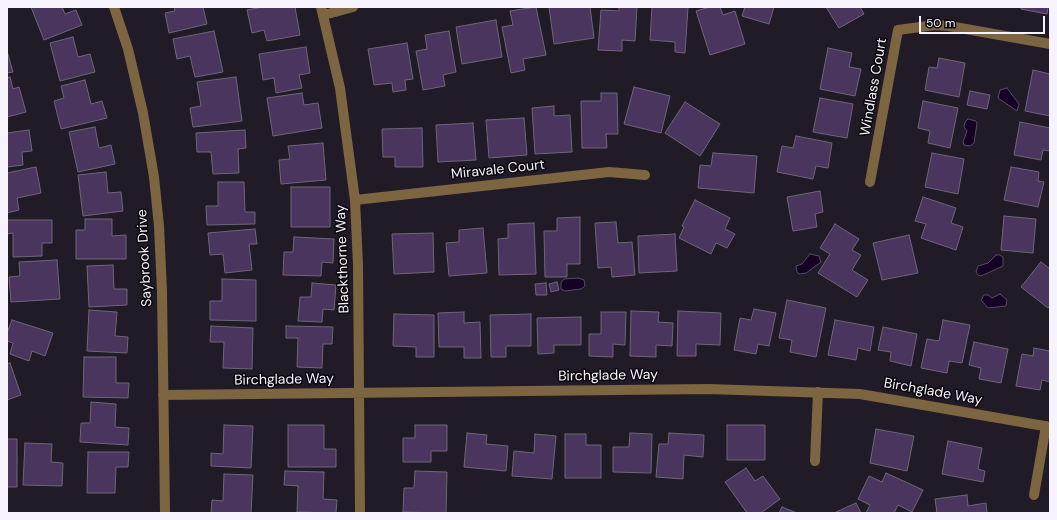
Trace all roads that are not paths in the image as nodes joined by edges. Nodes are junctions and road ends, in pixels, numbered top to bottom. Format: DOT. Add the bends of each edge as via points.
graph roads {
  1 [pos="114,7"];
  2 [pos="353,7"];
  3 [pos="323,11"];
  4 [pos="1050,44"];
  5 [pos="644,175"];
  6 [pos="870,182"];
  7 [pos="355,200"];
  8 [pos="818,392"];
  9 [pos="359,393"];
  10 [pos="163,395"];
  11 [pos="1048,426"];
  12 [pos="815,461"];
  13 [pos="1034,495"];
  14 [pos="164,513"];
  15 [pos="360,513"];
  1 -- 10 [label="street, Saybrook Drive" via="128,49 154,177 159,226"];
  2 -- 3 [label="street"];
  3 -- 7 [label="street, Blackthorne Way" via="340,88"];
  4 -- 6 [label="street, Windlass Court" via="949,26 898,30"];
  5 -- 7 [label="street, Miravale Court" via="609,172"];
  7 -- 9 [label="street, Blackthorne Way"];
  8 -- 9 [label="street, Birchglade Way" via="700,389"];
  8 -- 11 [label="street, Birchglade Way" via="860,394"];
  8 -- 12 [label="street"];
  9 -- 10 [label="street, Birchglade Way"];
  9 -- 15 [label="street, Blackthorne Way"];
  10 -- 14 [label="street, Saybrook Drive"];
  11 -- 13 [label="street"];
}
